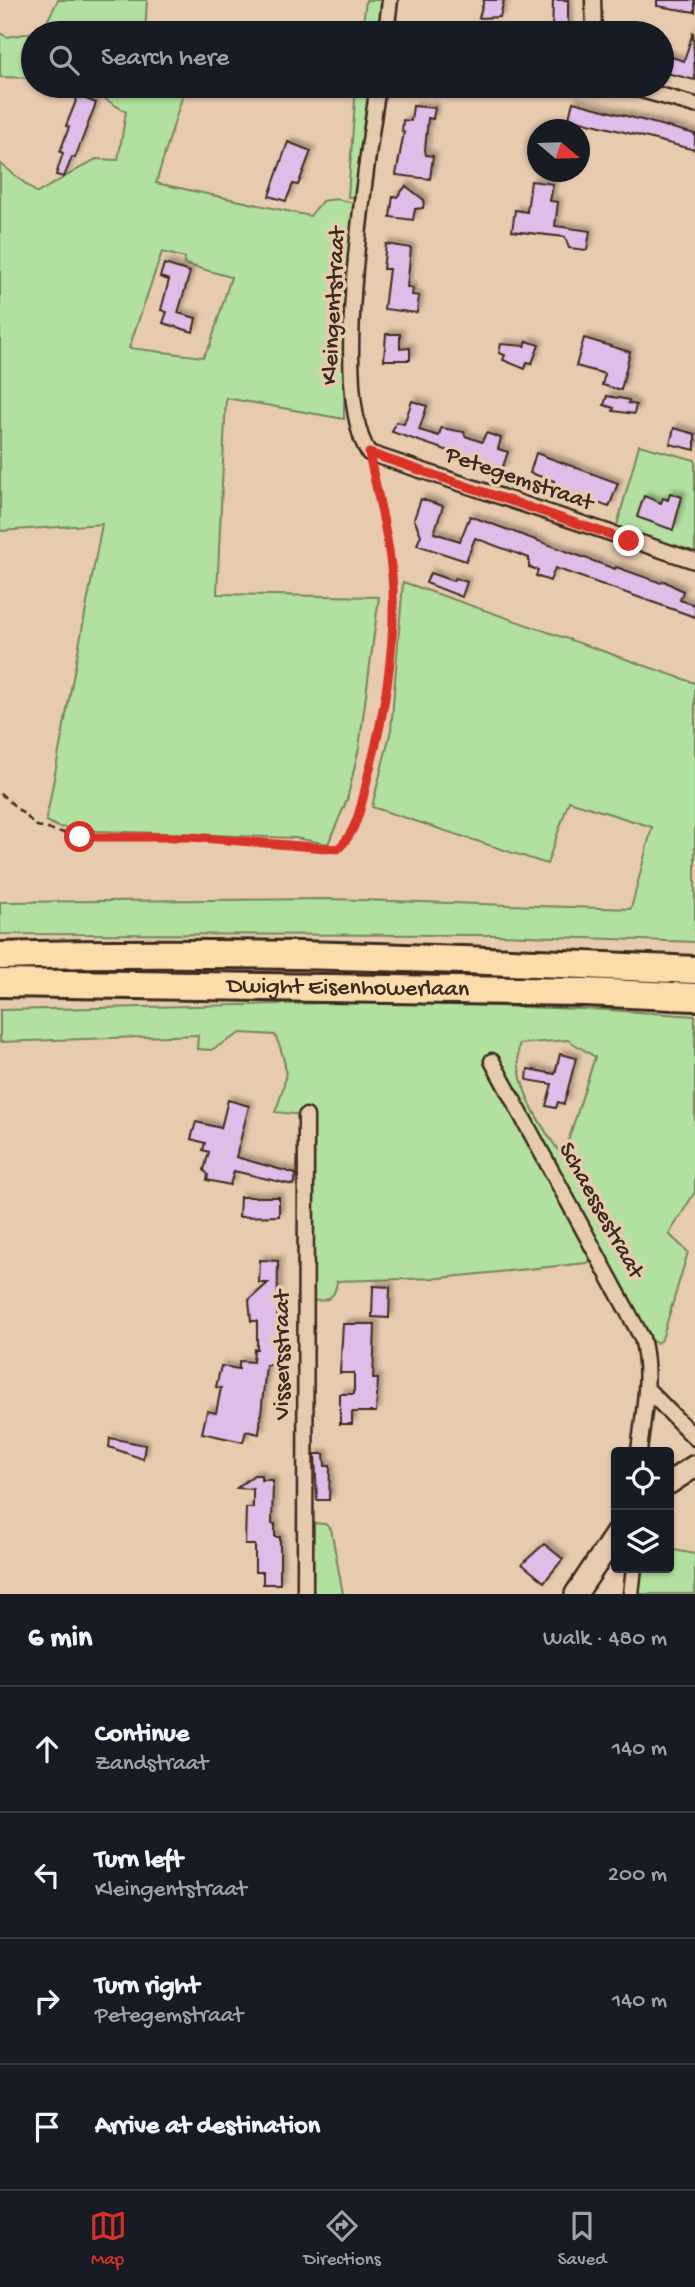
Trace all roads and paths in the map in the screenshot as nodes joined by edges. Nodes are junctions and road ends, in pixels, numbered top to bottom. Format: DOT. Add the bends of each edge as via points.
graph roads {
  1 [pos="390,0"];
  2 [pos="593,0"];
  3 [pos="387,21"];
  4 [pos="594,21"];
  5 [pos="376,98"];
  6 [pos="670,98"];
  7 [pos="695,105"];
  8 [pos="369,453"];
  9 [pos="695,561"];
  10 [pos="0,793"];
  11 [pos="0,956"];
  12 [pos="695,970"];
  13 [pos="0,983"];
  14 [pos="695,997"];
  15 [pos="492,1061"];
  16 [pos="306,1116"];
  17 [pos="647,1389"];
  18 [pos="695,1438"];
  19 [pos="640,1447"];
  20 [pos="695,1466"];
  21 [pos="674,1480"];
  22 [pos="611,1542"];
  23 [pos="633,1573"];
  24 [pos="305,1594"];
  25 [pos="576,1594"];
  26 [pos="631,1594"];
  1 -- 3 [label="street"];
  2 -- 4 [label="street"];
  5 -- 8 [label="street, Kleingentstraat" via="351,333 355,422"];
  6 -- 7 [label="street"];
  8 -- 9 [label="street, Petegemstraat"];
  8 -- 10 [label="path" via="393,590 380,734 348,840 338,849 190,837 80,837 37,826"];
  11 -- 12 [label="highway, Dwight Eisenhowerlaan" via="120,952"];
  13 -- 14 [label="highway, Dwight Eisenhowerlaan"];
  15 -- 17 [label="street, Schaessestraat" via="642,1338"];
  16 -- 24 [label="street, Vissersstraat"];
  17 -- 18 [label="street"];
  17 -- 19 [label="street, Schaessestraat"];
  20 -- 21 [label="street"];
  22 -- 25 [label="street"];
  23 -- 26 [label="street"];
}
